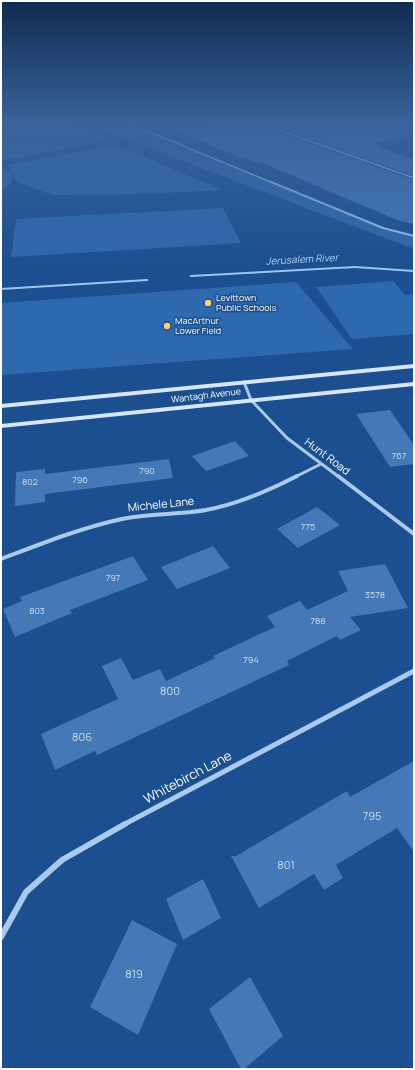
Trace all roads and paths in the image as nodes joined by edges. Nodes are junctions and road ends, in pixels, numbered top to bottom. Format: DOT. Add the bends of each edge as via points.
graph roads {
  1 [pos="247,172"];
  2 [pos="397,172"];
  3 [pos="414,178"];
  4 [pos="414,236"];
  5 [pos="414,366"];
  6 [pos="244,382"];
  7 [pos="414,384"];
  8 [pos="251,400"];
  9 [pos="1,406"];
  10 [pos="1,426"];
  11 [pos="321,464"];
  12 [pos="414,534"];
  13 [pos="1,559"];
  14 [pos="414,671"];
  15 [pos="1,937"];
  1 -- 4 [label="street" via="383,228"];
  2 -- 3 [label="street"];
  5 -- 6 [label="main road, Wantagh Avenue"];
  6 -- 8 [label="street, Hunt Road"];
  6 -- 9 [label="main road, Wantagh Avenue"];
  7 -- 8 [label="main road, Wantagh Avenue"];
  8 -- 10 [label="main road, Wantagh Avenue"];
  8 -- 11 [label="street, Hunt Road" via="287,438"];
  11 -- 12 [label="street, Hunt Road"];
  11 -- 13 [label="street, Michele Lane" via="288,481 240,500 206,510 122,519"];
  14 -- 15 [label="street, Whitebirch Lane" via="62,860 26,892"];
}
